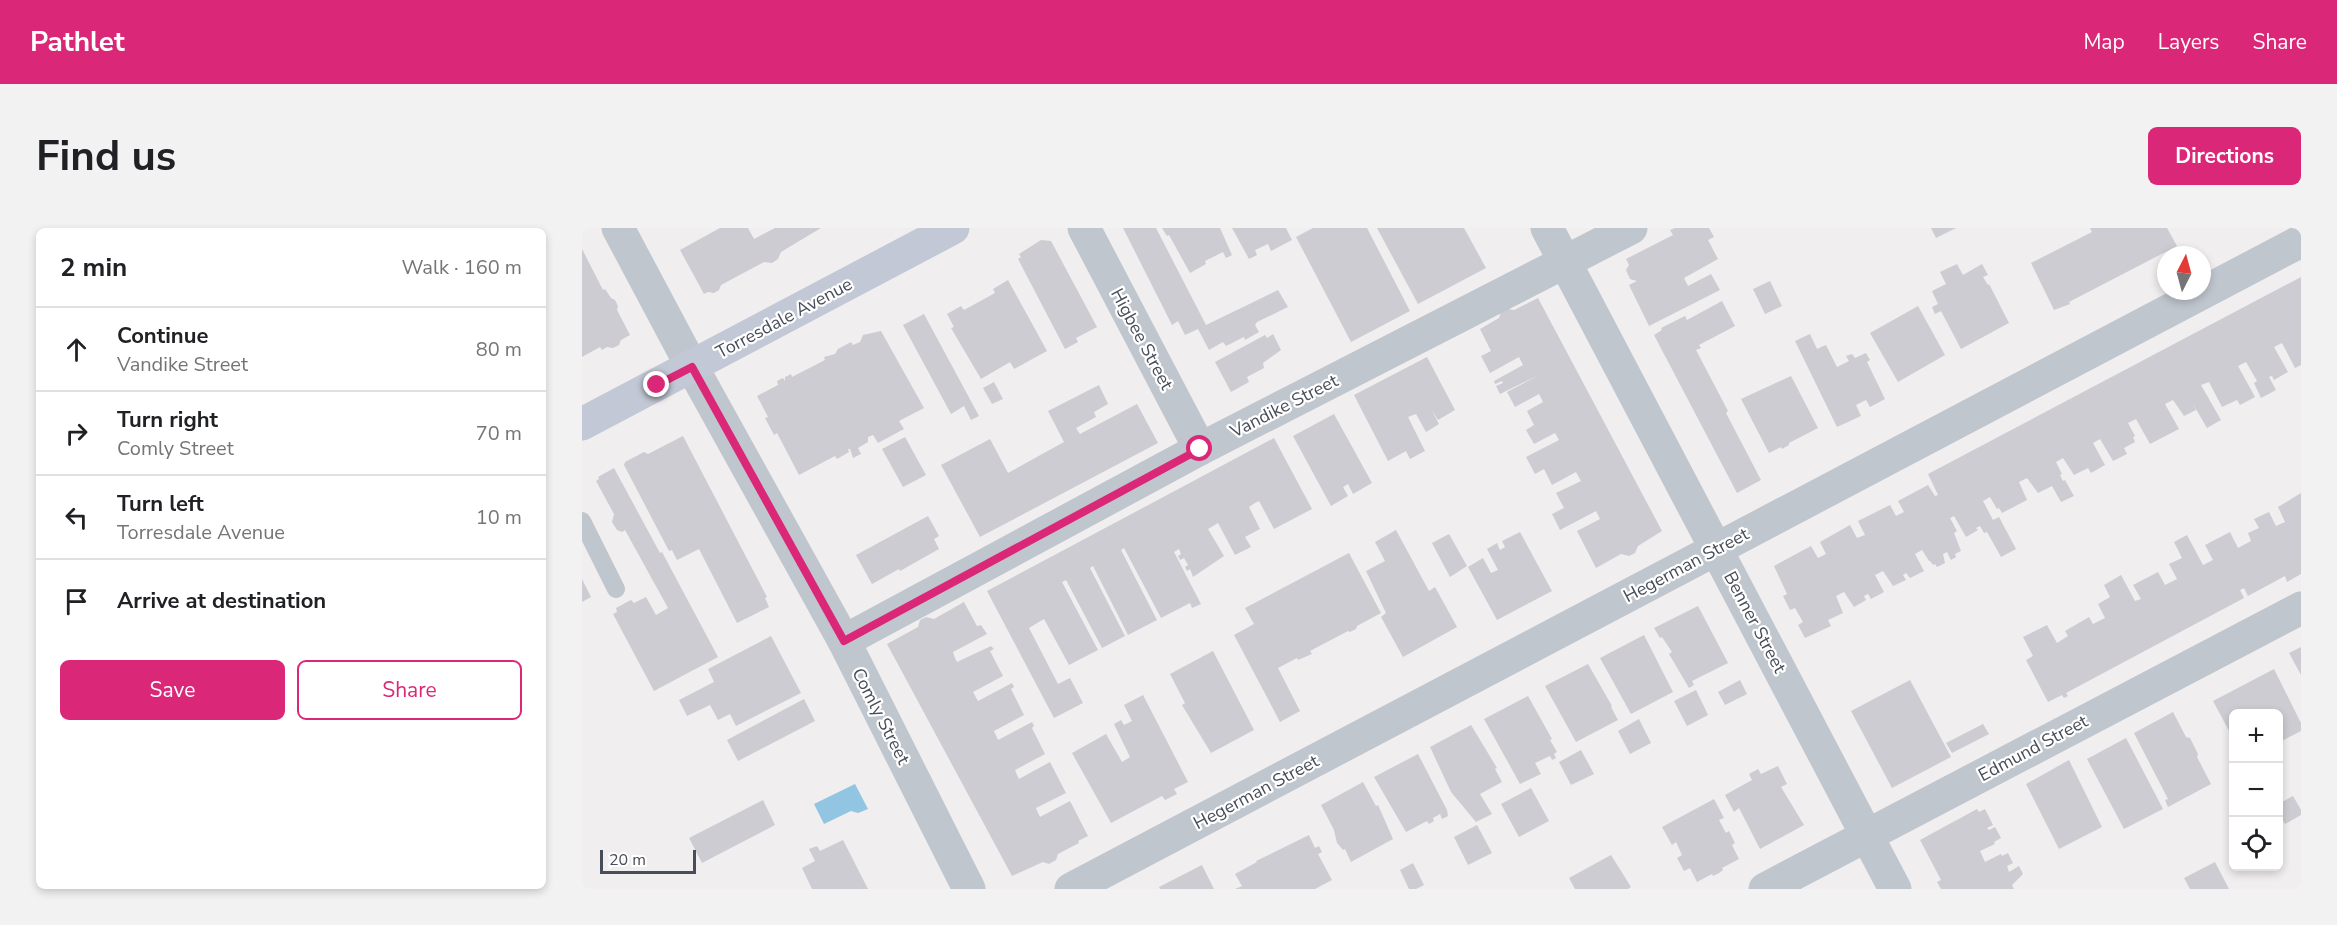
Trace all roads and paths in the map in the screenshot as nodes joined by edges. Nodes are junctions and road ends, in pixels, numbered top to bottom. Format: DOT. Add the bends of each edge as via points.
graph roads {
  1 [pos="618,228"];
  2 [pos="953,228"];
  3 [pos="1084,228"];
  4 [pos="1547,228"];
  5 [pos="1632,228"];
  6 [pos="2301,241"];
  7 [pos="1566,262"];
  8 [pos="692,367"];
  9 [pos="582,424"];
  10 [pos="1200,449"];
  11 [pos="582,521"];
  12 [pos="1716,549"];
  13 [pos="616,589"];
  14 [pos="2301,608"];
  15 [pos="844,641"];
  16 [pos="1866,835"];
  17 [pos="969,889"];
  18 [pos="1071,889"];
  19 [pos="1765,889"];
  20 [pos="1895,889"];
  1 -- 8 [label="street, Comly Street"];
  2 -- 8 [label="street, Torresdale Avenue"];
  3 -- 10 [label="street, Higbee Street"];
  4 -- 7 [label="street, Benner Street"];
  5 -- 7 [label="street, Vandike Street"];
  6 -- 12 [label="street, Hegerman Street"];
  7 -- 10 [label="street, Vandike Street"];
  7 -- 12 [label="street, Benner Street"];
  8 -- 9 [label="street, Torresdale Avenue"];
  8 -- 15 [label="street, Comly Street"];
  10 -- 15 [label="street, Vandike Street"];
  11 -- 13 [label="lane"];
  12 -- 16 [label="street, Benner Street"];
  12 -- 18 [label="street, Hegerman Street"];
  14 -- 16 [label="street, Edmund Street"];
  15 -- 17 [label="street, Comly Street"];
  16 -- 19 [label="street, Edmund Street"];
  16 -- 20 [label="street, Benner Street"];
}
